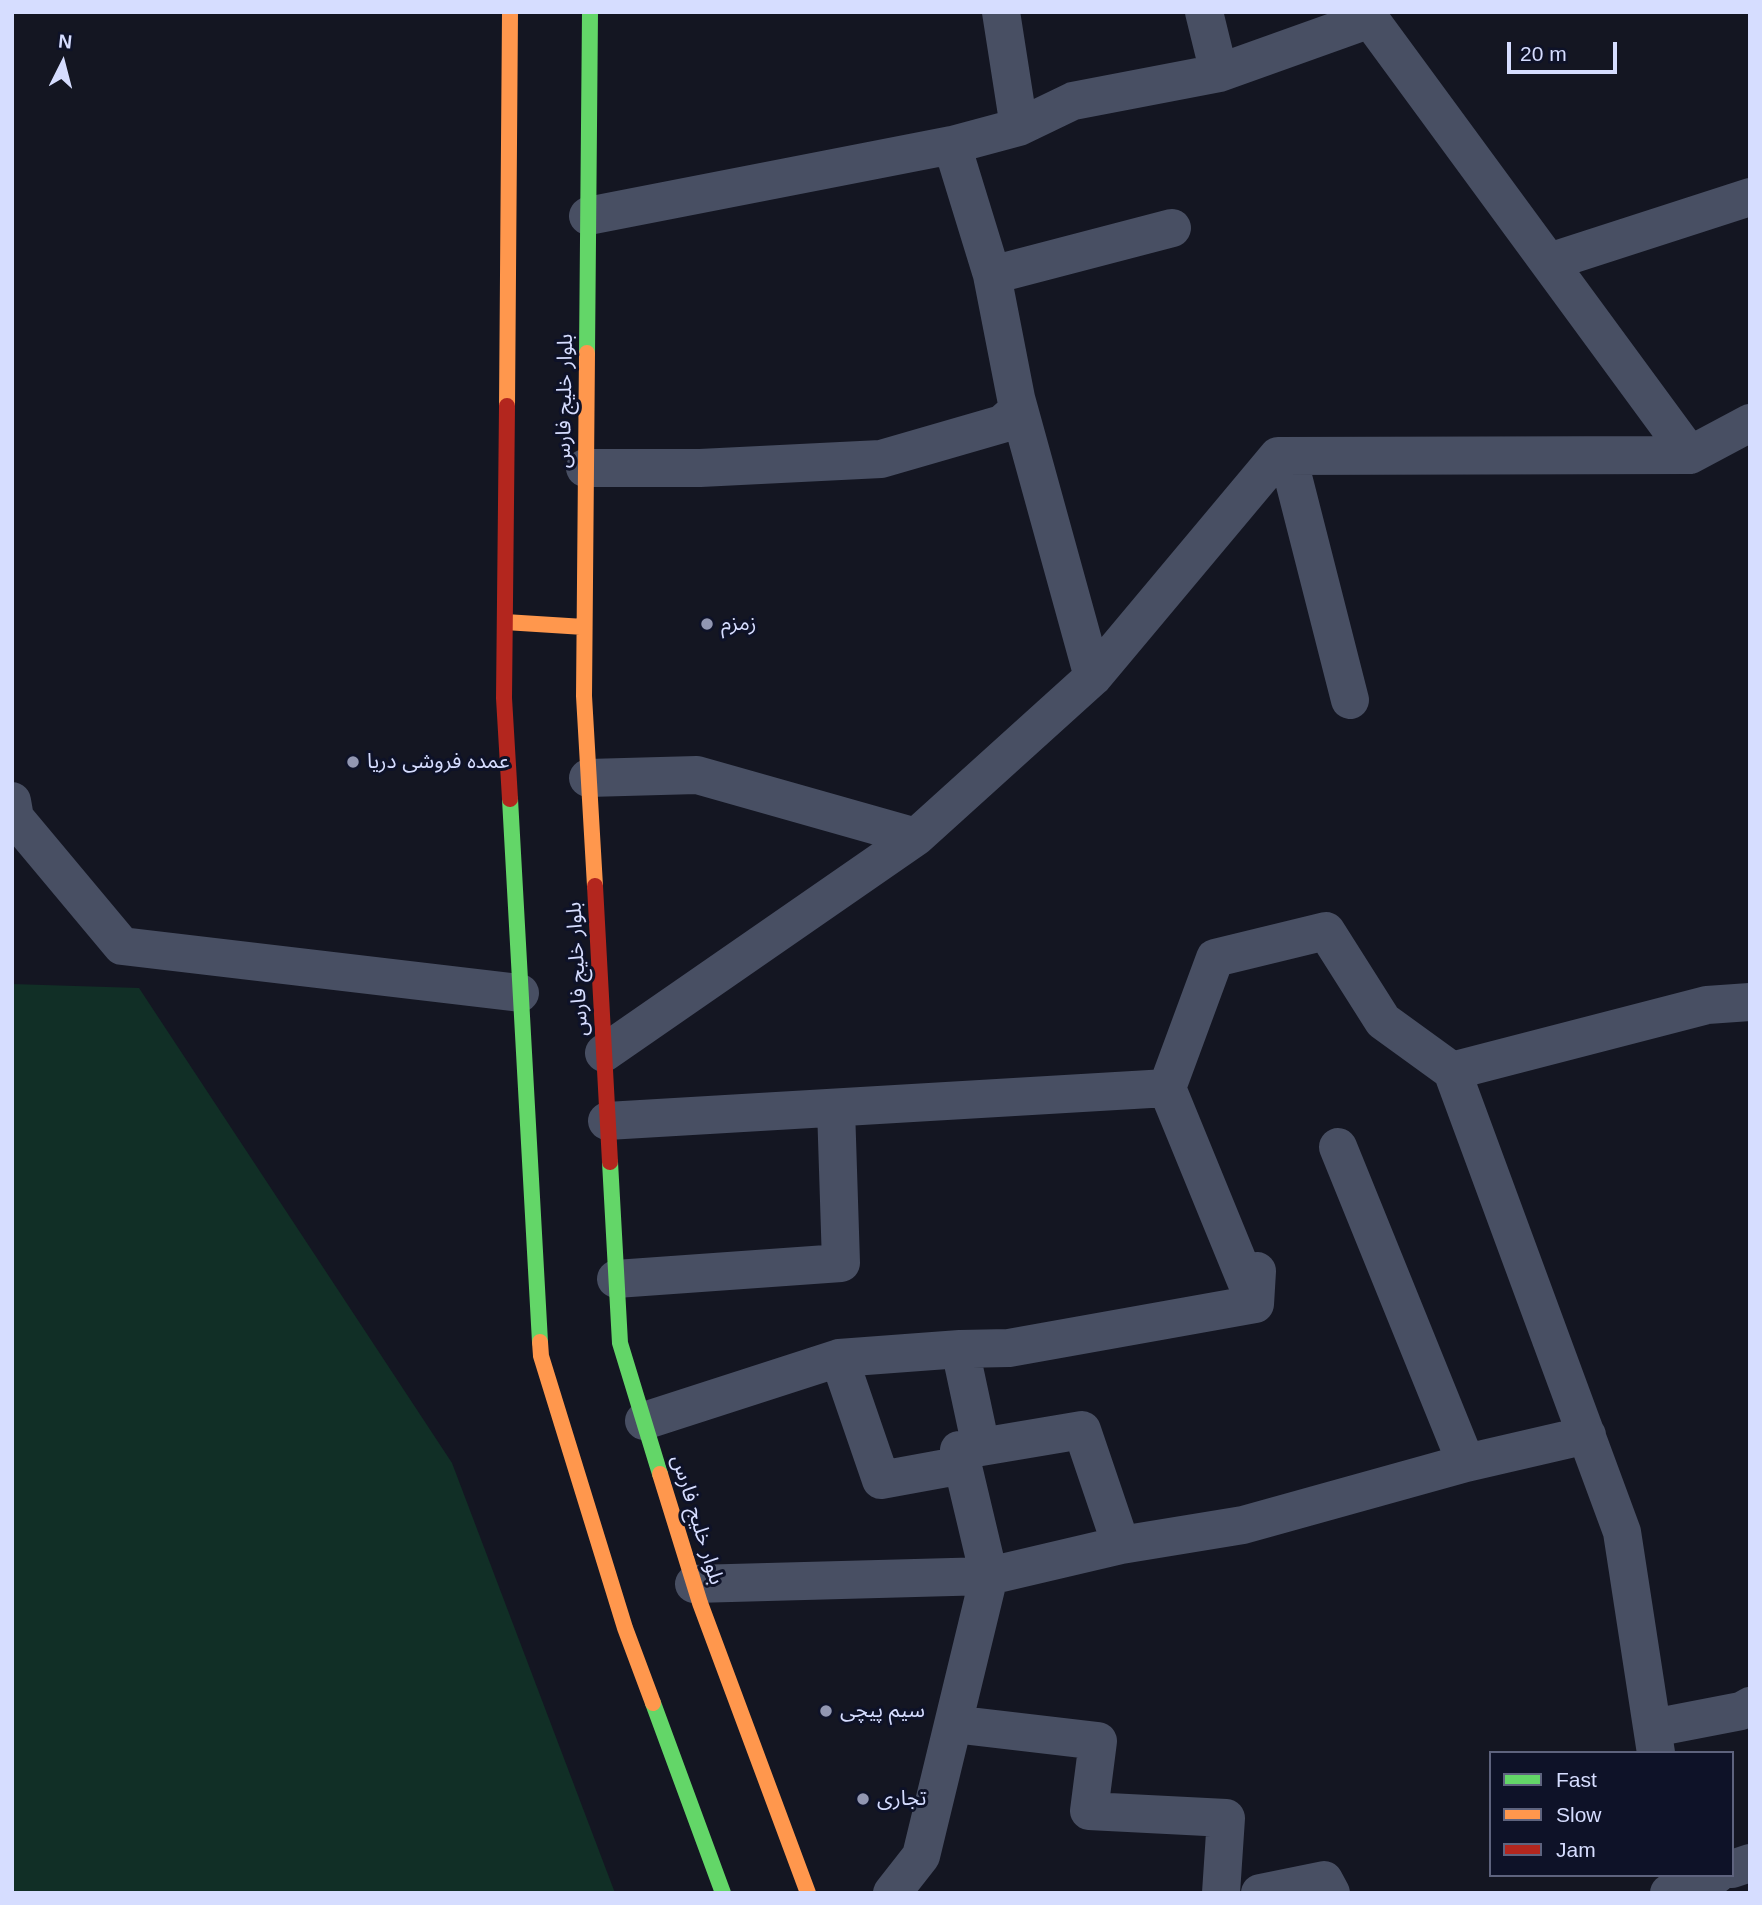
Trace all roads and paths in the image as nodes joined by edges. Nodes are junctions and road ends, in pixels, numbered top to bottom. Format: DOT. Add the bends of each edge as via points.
graph roads {
  1 [pos="510,12"];
  2 [pos="590,12"];
  3 [pos="1001,12"];
  4 [pos="1204,12"];
  5 [pos="1379,14"];
  6 [pos="1219,73"];
  7 [pos="1019,127"];
  8 [pos="952,145"];
  9 [pos="1750,197"];
  10 [pos="588,216"];
  11 [pos="1172,228"];
  12 [pos="1549,262"];
  13 [pos="992,275"];
  14 [pos="1019,409"];
  15 [pos="1750,423"];
  16 [pos="1690,454"];
  17 [pos="1288,457"];
  18 [pos="585,468"];
  19 [pos="505,622"];
  20 [pos="584,626"];
  21 [pos="1093,677"];
  22 [pos="1350,700"];
  23 [pos="588,778"];
  24 [pos="12,801"];
  25 [pos="916,837"];
  26 [pos="520,993"];
  27 [pos="1750,1002"];
  28 [pos="604,1053"];
  29 [pos="1452,1071"];
  30 [pos="1167,1088"];
  31 [pos="836,1108"];
  32 [pos="607,1121"];
  33 [pos="1338,1147"];
  34 [pos="617,1279"];
  35 [pos="960,1349"];
  36 [pos="839,1358"];
  37 [pos="644,1422"];
  38 [pos="1587,1435"];
  39 [pos="972,1456"];
  40 [pos="1466,1463"];
  41 [pos="1121,1545"];
  42 [pos="989,1576"];
  43 [pos="694,1584"];
  44 [pos="1750,1706"];
  45 [pos="953,1724"];
  46 [pos="1654,1741"];
  47 [pos="1711,1877"];
  48 [pos="723,1893"];
  49 [pos="808,1893"];
  50 [pos="892,1893"];
  51 [pos="1221,1893"];
  52 [pos="1260,1893"];
  53 [pos="1332,1893"];
  54 [pos="1669,1893"];
  1 -- 19 [label="highway"];
  2 -- 10 [label="highway, بلوار خلیج فارس"];
  3 -- 7 [label="street"];
  4 -- 6 [label="street"];
  5 -- 6 [label="street"];
  5 -- 12 [label="street"];
  6 -- 7 [label="street" via="1073,101"];
  7 -- 8 [label="street"];
  8 -- 10 [label="street"];
  8 -- 13 [label="street"];
  9 -- 12 [label="street"];
  10 -- 18 [label="highway, بلوار خلیج فارس"];
  11 -- 13 [label="street"];
  12 -- 16 [label="street"];
  13 -- 14 [label="street"];
  14 -- 18 [label="street" via="1002,424 881,459"];
  14 -- 21 [label="street"];
  15 -- 16 [label="street"];
  16 -- 17 [label="street"];
  17 -- 21 [label="street" via="1278,456"];
  17 -- 22 [label="street"];
  18 -- 20 [label="highway, بلوار خلیج فارس"];
  19 -- 20 [label="highway"];
  19 -- 26 [label="highway" via="504,698"];
  20 -- 23 [label="highway, بلوار خلیج فارس"];
  21 -- 25 [label="street"];
  23 -- 25 [label="street" via="697,775"];
  23 -- 28 [label="highway, بلوار خلیج فارس"];
  24 -- 26 [label="street" via="15,818 122,946"];
  25 -- 28 [label="street"];
  26 -- 48 [label="highway" via="541,1356 625,1628"];
  27 -- 29 [label="street" via="1707,1005"];
  28 -- 32 [label="highway, بلوار خلیج فارس"];
  29 -- 30 [label="street" via="1383,1021 1326,931 1214,958"];
  29 -- 38 [label="street"];
  30 -- 31 [label="street"];
  30 -- 35 [label="street" via="1256,1288 1009,1348"];
  31 -- 32 [label="street"];
  31 -- 34 [label="street" via="841,1263"];
  32 -- 34 [label="highway, بلوار خلیج فارس"];
  33 -- 40 [label="street"];
  34 -- 37 [label="highway, بلوار خلیج فارس" via="620,1343"];
  35 -- 36 [label="street"];
  35 -- 39 [label="street"];
  36 -- 37 [label="street"];
  36 -- 39 [label="street" via="881,1480"];
  37 -- 43 [label="highway, بلوار خلیج فارس"];
  38 -- 40 [label="street"];
  38 -- 46 [label="street" via="1622,1532"];
  39 -- 41 [label="street" via="1082,1430"];
  39 -- 42 [label="street"];
  40 -- 41 [label="street" via="1243,1525"];
  41 -- 42 [label="street"];
  42 -- 43 [label="street"];
  42 -- 45 [label="street"];
  43 -- 49 [label="highway, بلوار خلیج فارس"];
  44 -- 46 [label="street"];
  45 -- 50 [label="street" via="921,1856"];
  45 -- 51 [label="street" via="1098,1741 1089,1811 1226,1818"];
  47 -- 54 [label="street"];
  52 -- 53 [label="street" via="1324,1880"];
}
